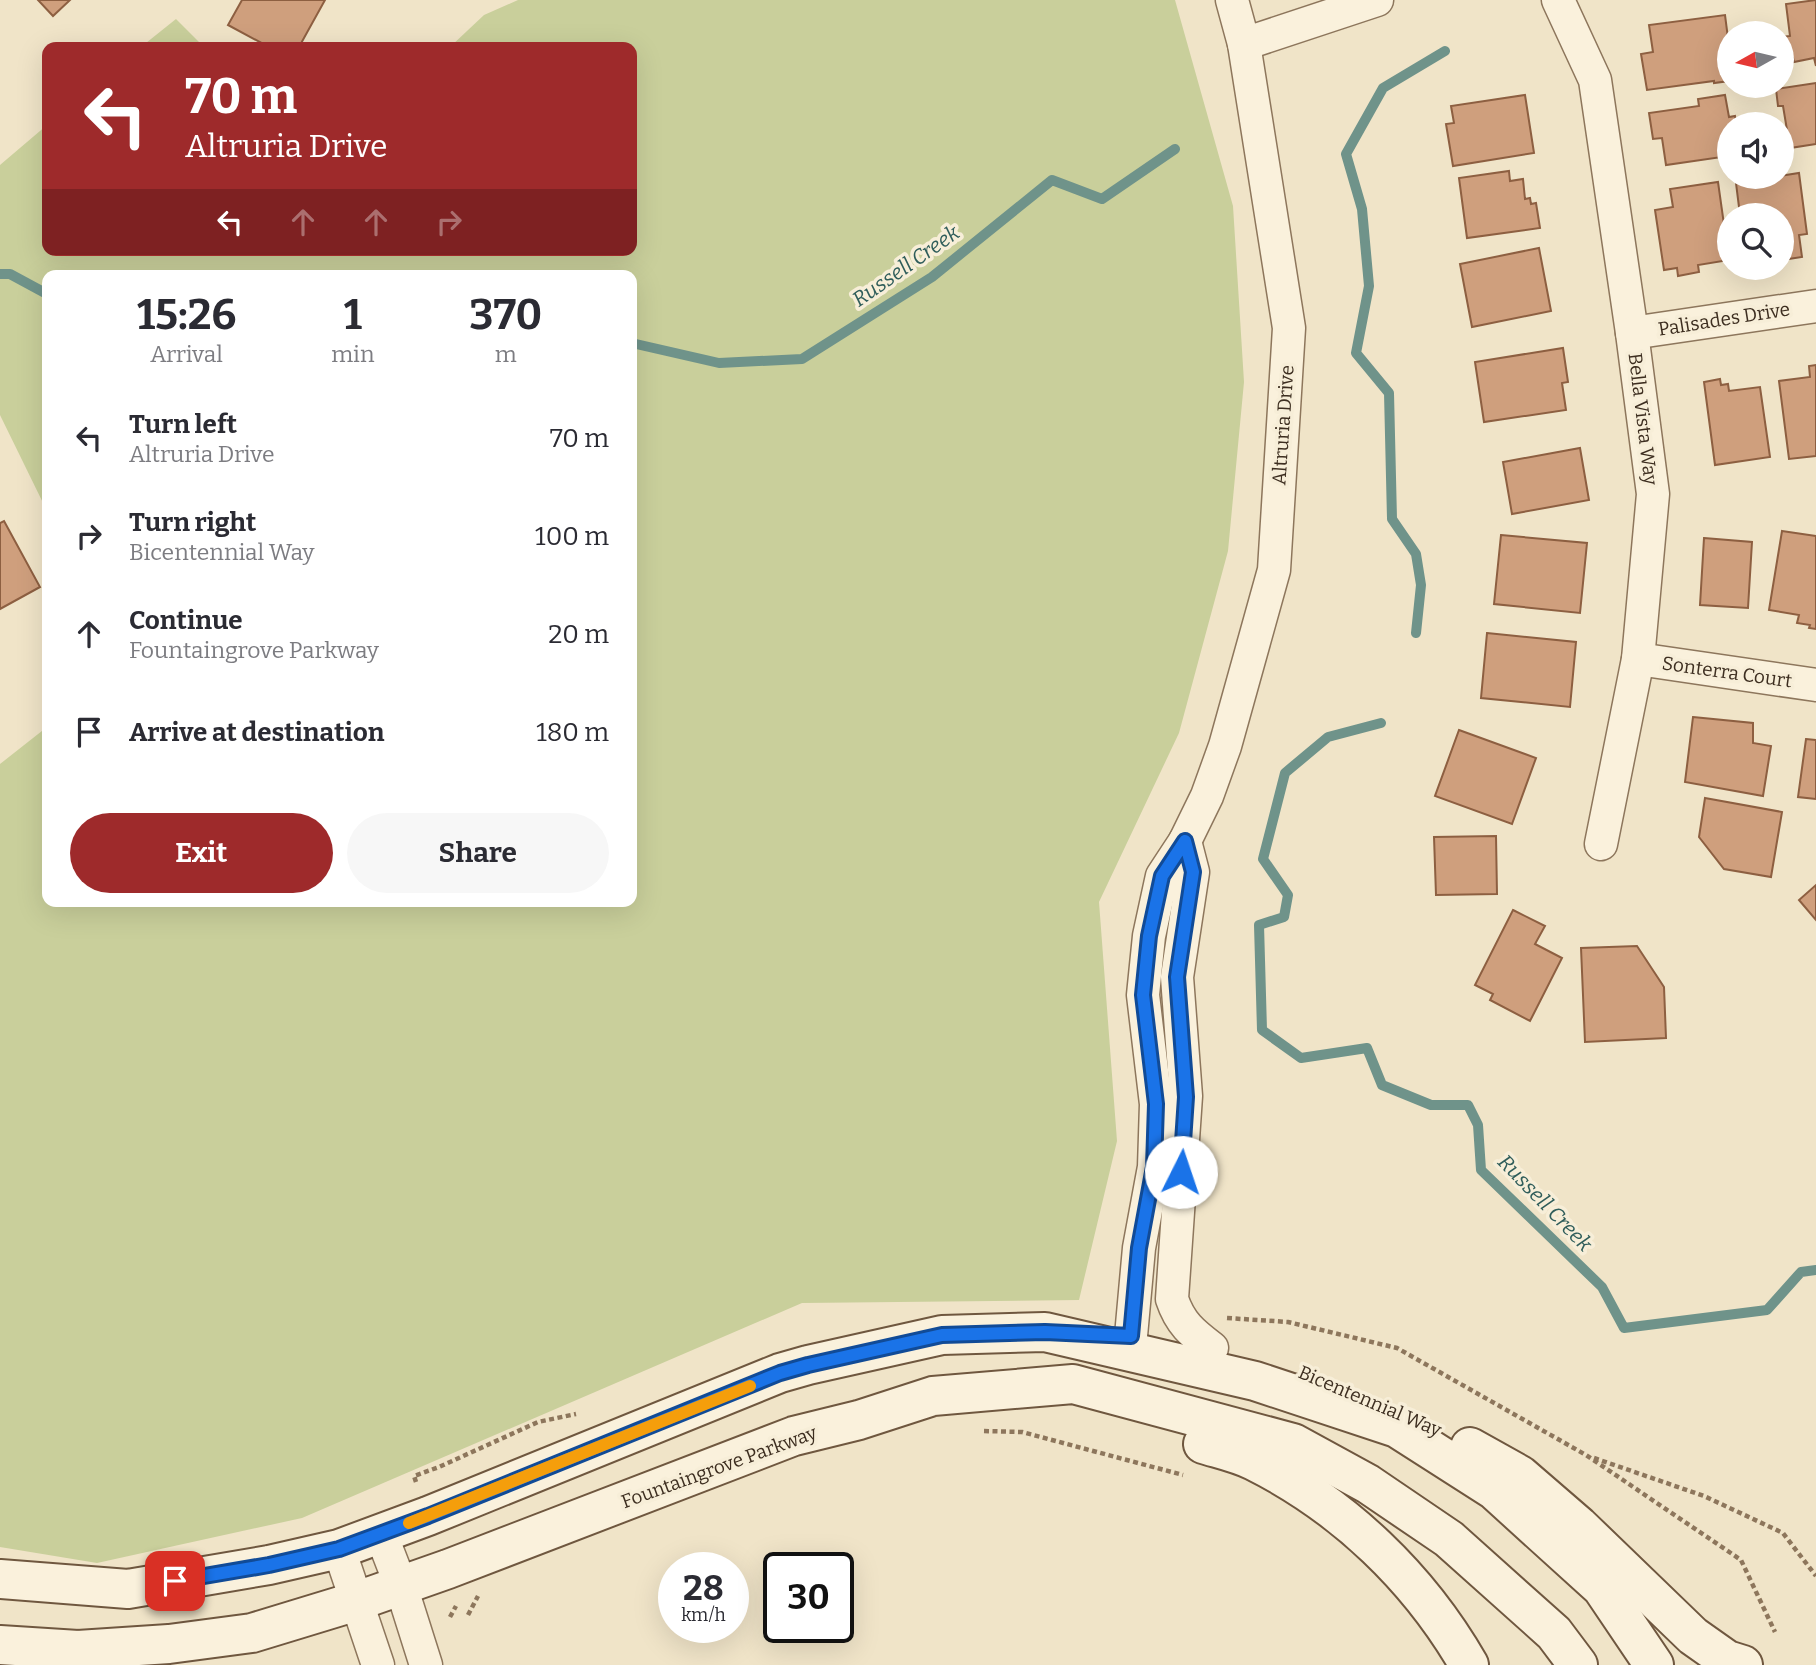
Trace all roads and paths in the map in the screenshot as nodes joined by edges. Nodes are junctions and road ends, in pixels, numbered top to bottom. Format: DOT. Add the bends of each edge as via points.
graph roads {
  1 [pos="1232,0"];
  2 [pos="1377,0"];
  3 [pos="1558,0"];
  4 [pos="1244,44"];
  5 [pos="1816,306"];
  6 [pos="1632,333"];
  7 [pos="1638,659"];
  8 [pos="1816,685"];
  9 [pos="1185,841"];
  10 [pos="1601,844"];
  11 [pos="1045,1332"];
  12 [pos="1131,1336"];
  13 [pos="1212,1349"];
  14 [pos="859,1420"];
  15 [pos="980,1431"];
  16 [pos="1586,1455"];
  17 [pos="1184,1476"];
  18 [pos="381,1534"];
  19 [pos="339,1549"];
  20 [pos="1816,1576"];
  21 [pos="0,1579"];
  22 [pos="401,1586"];
  23 [pos="483,1591"];
  24 [pos="357,1601"];
  25 [pos="468,1615"];
  26 [pos="0,1645"];
  27 [pos="378,1665"];
  28 [pos="426,1665"];
  29 [pos="1469,1665"];
  30 [pos="1578,1665"];
  31 [pos="1654,1665"];
  32 [pos="1743,1665"];
  1 -- 4 [label="street, Altruria Drive"];
  2 -- 4 [label="street"];
  3 -- 6 [label="street, Bella Vista Way" via="1595,80"];
  4 -- 9 [label="street, Altruria Drive" via="1289,328 1274,570 1225,746 1208,796"];
  5 -- 6 [label="street, Palisades Drive"];
  6 -- 7 [label="street, Bella Vista Way" via="1653,494"];
  7 -- 8 [label="street, Sonterra Court"];
  7 -- 10 [label="street, Bella Vista Way"];
  9 -- 12 [label="street, Altruria Drive" via="1162,876 1149,936 1143,995 1156,1104 1154,1167 1139,1248"];
  9 -- 13 [label="street" via="1193,872 1177,977 1186,1097 1172,1299 1190,1331"];
  11 -- 12 [label="main road, Bicentennial Way"];
  11 -- 18 [label="main road" via="942,1335 780,1373"];
  11 -- 31 [label="main road" via="1255,1381 1397,1428 1494,1490 1602,1588"];
  12 -- 13 [label="main road, Bicentennial Way"];
  13 -- 32 [label="main road, Bicentennial Way" via="1293,1368 1412,1416 1520,1475 1693,1636 1727,1660"];
  14 -- 22 [label="main road, Fountaingrove Parkway" via="794,1436"];
  14 -- 29 [label="main road" via="956,1407 1064,1410 1148,1427 1252,1460 1306,1490 1373,1543 1432,1607"];
  14 -- 30 [label="main road, Fountaingrove Parkway" via="933,1396 1073,1384 1293,1443 1368,1484 1449,1539 1554,1633"];
  15 -- 17 [label="path" via="1022,1432"];
  16 -- 20 [label="path" via="1704,1496 1783,1533"];
  18 -- 19 [label="main road"];
  18 -- 22 [label="street"];
  19 -- 21 [label="main road" via="128,1588"];
  19 -- 24 [label="street"];
  22 -- 24 [label="main road, Fountaingrove Parkway"];
  22 -- 28 [label="street"];
  23 -- 25 [label="path"];
  24 -- 26 [label="main road, Fountaingrove Parkway" via="253,1633 169,1644 78,1650"];
  24 -- 27 [label="street"];
}
